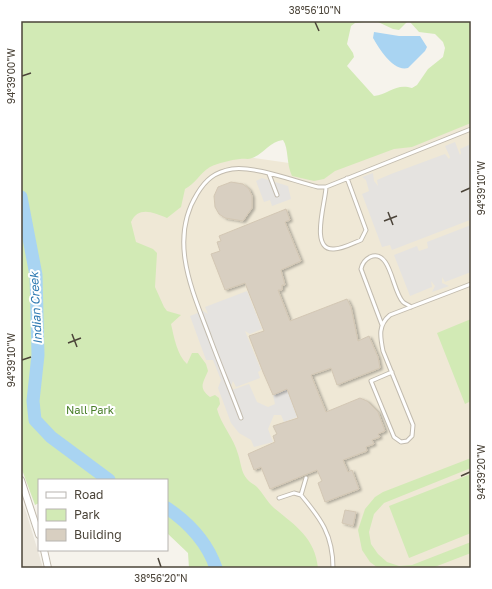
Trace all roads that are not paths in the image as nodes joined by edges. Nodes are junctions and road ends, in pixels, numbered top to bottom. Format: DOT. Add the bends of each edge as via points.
graph roads {
  1 [pos="471,129"];
  2 [pos="269,174"];
  3 [pos="348,178"];
  4 [pos="326,187"];
  5 [pos="277,195"];
  6 [pos="471,284"];
  7 [pos="411,307"];
  8 [pos="382,325"];
  9 [pos="392,372"];
  10 [pos="241,418"];
  11 [pos="306,478"];
  12 [pos="21,480"];
  13 [pos="23,490"];
  14 [pos="301,495"];
  15 [pos="279,498"];
  16 [pos="38,532"];
  17 [pos="44,551"];
  18 [pos="48,568"];
  19 [pos="333,568"];
  1 -- 3 [label="lane"];
  2 -- 4 [label="lane"];
  2 -- 5 [label="lane"];
  2 -- 10 [label="lane" via="249,169 215,173 204,182 186,216 183,253 187,275"];
  3 -- 4 [label="lane"];
  3 -- 4 [label="lane" via="366,230 361,240 336,249 324,246 319,234"];
  6 -- 7 [label="lane"];
  7 -- 8 [label="lane" via="390,315"];
  7 -- 8 [label="lane" via="397,294 386,262 381,256 368,258 362,264 362,269"];
  8 -- 9 [label="lane" via="381,338"];
  9 -- 9 [label="lane" via="371,381 394,438 401,442 412,436 413,425"];
  11 -- 14 [label="lane"];
  12 -- 13 [label="street"];
  13 -- 16 [label="street"];
  14 -- 15 [label="lane" via="294,492"];
  14 -- 19 [label="lane" via="324,524 333,554"];
  17 -- 18 [label="street"];
}
